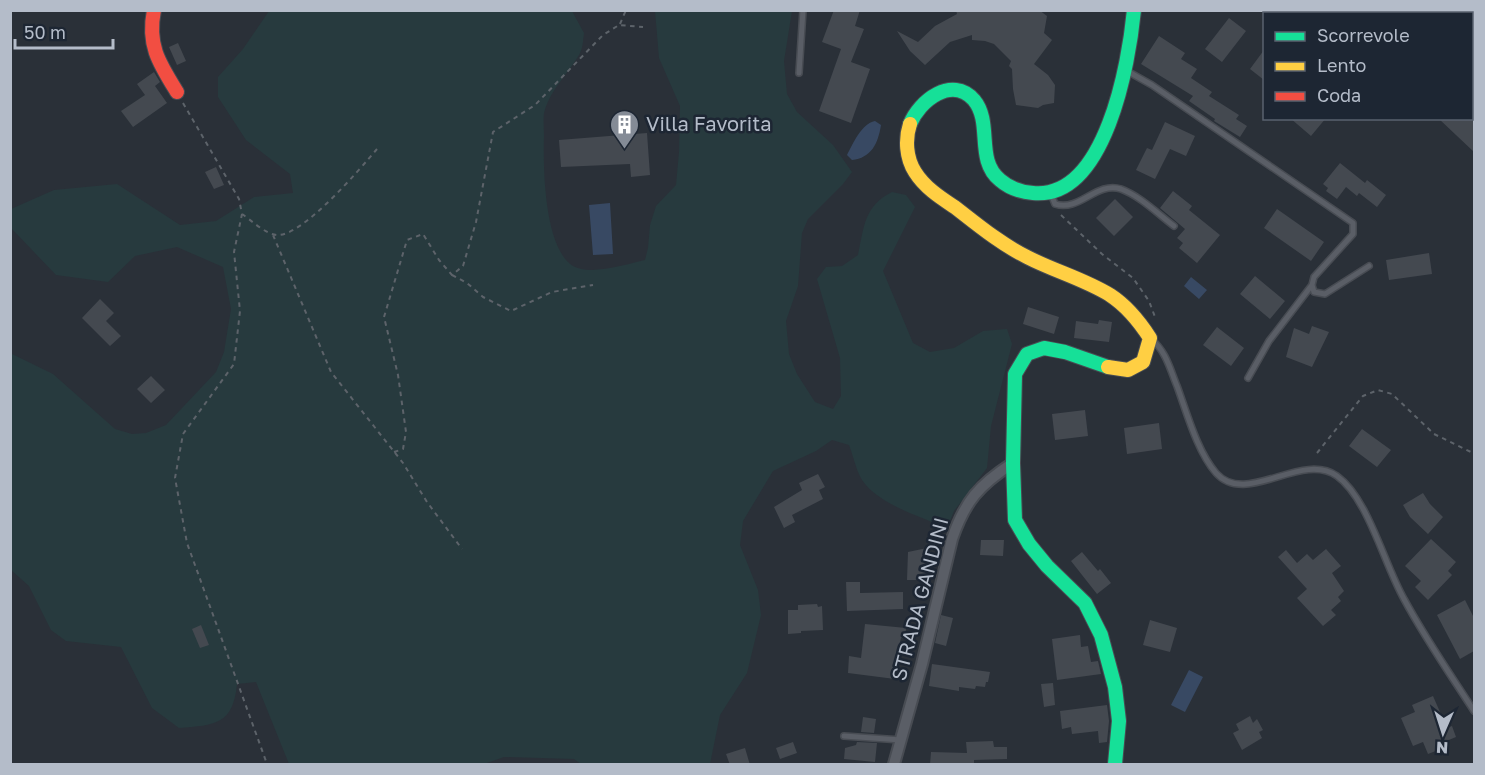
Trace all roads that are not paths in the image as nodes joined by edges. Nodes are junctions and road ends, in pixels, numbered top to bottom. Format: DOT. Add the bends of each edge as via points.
graph roads {
  1 [pos="154,10"];
  2 [pos="803,10"];
  3 [pos="1134,10"];
  4 [pos="1125,70"];
  5 [pos="799,73"];
  6 [pos="177,92"];
  7 [pos="1053,199"];
  8 [pos="1174,226"];
  9 [pos="1369,266"];
  10 [pos="1311,285"];
  11 [pos="1150,338"];
  12 [pos="1248,378"];
  13 [pos="1013,463"];
  14 [pos="1474,711"];
  15 [pos="843,736"];
  16 [pos="901,740"];
  17 [pos="894,765"];
  18 [pos="1115,765"];
  1 -- 6 [label="street" via="151,46"];
  2 -- 5 [label="lane"];
  3 -- 4 [label="street"];
  4 -- 7 [label="street" via="1106,133 1093,156"];
  4 -- 10 [label="lane" via="1353,223 1353,234"];
  7 -- 8 [label="lane" via="1063,207 1097,191 1121,189"];
  7 -- 11 [label="street" via="1015,190 991,172 981,112 966,95 955,91 939,93 916,110 906,145 907,156 922,181 997,240 1121,301"];
  9 -- 10 [label="lane" via="1325,294 1314,292"];
  10 -- 12 [label="lane" via="1269,341"];
  11 -- 13 [label="street" via="1145,359 1127,370 1107,368 1053,347 1042,347 1024,356 1015,374"];
  11 -- 14 [label="lane" via="1161,347 1207,458 1227,483 1249,484 1290,472 1326,471 1351,488 1403,597"];
  13 -- 16 [label="street, STRADA GANDINI" via="980,486 959,519"];
  13 -- 18 [label="street" via="1015,520 1020,530 1047,566 1084,603 1101,635 1115,687 1119,721"];
  15 -- 16 [label="lane"];
  16 -- 17 [label="street, STRADA GANDINI"];
}
